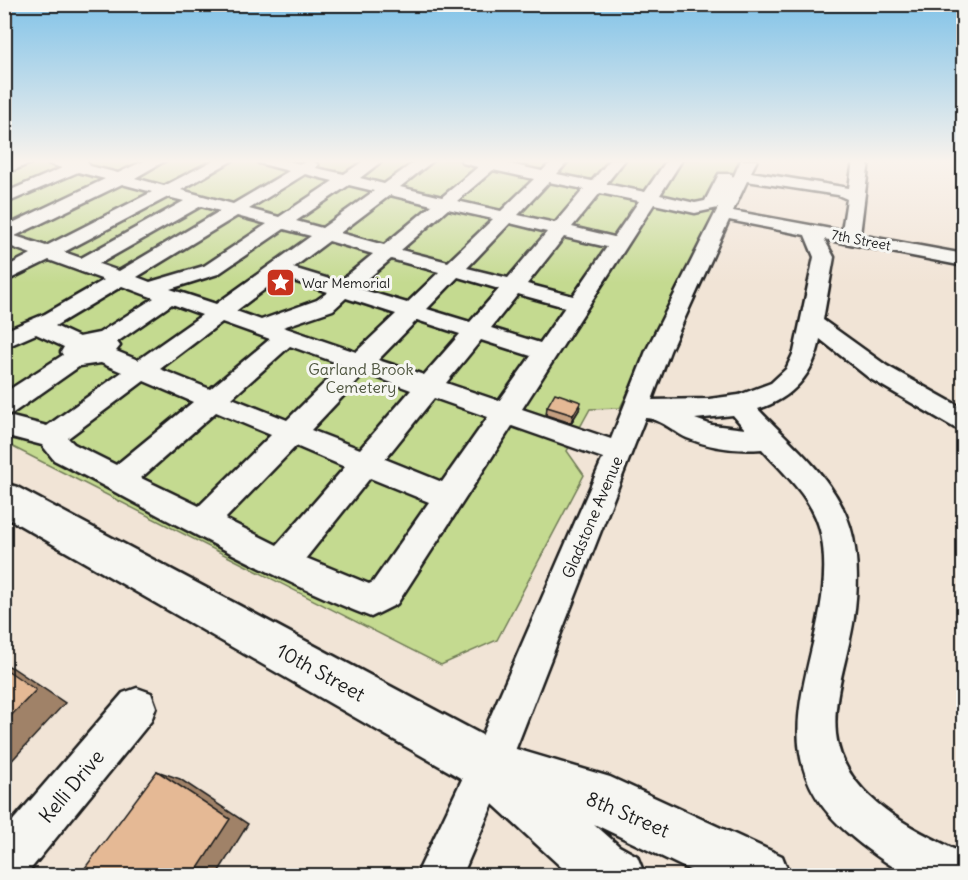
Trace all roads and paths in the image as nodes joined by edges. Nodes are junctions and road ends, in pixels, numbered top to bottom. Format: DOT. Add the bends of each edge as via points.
graph roads {
  1 [pos="75,201"];
  2 [pos="147,201"];
  3 [pos="197,201"];
  4 [pos="203,201"];
  5 [pos="251,201"];
  6 [pos="315,201"];
  7 [pos="371,201"];
  8 [pos="437,201"];
  9 [pos="521,201"];
  10 [pos="584,201"];
  11 [pos="648,201"];
  12 [pos="664,201"];
  13 [pos="714,201"];
  14 [pos="728,201"];
  15 [pos="855,201"];
  16 [pos="445,203"];
  17 [pos="236,210"];
  18 [pos="723,214"];
  19 [pos="505,217"];
  20 [pos="282,223"];
  21 [pos="560,230"];
  22 [pos="813,231"];
  23 [pos="325,235"];
  24 [pos="4,236"];
  25 [pos="850,238"];
  26 [pos="619,244"];
  27 [pos="388,252"];
  28 [pos="48,253"];
  29 [pos="963,260"];
  30 [pos="83,265"];
  31 [pos="212,270"];
  32 [pos="278,270"];
  33 [pos="453,270"];
  34 [pos="4,276"];
  35 [pos="122,279"];
  36 [pos="513,286"];
  37 [pos="343,290"];
  38 [pos="161,292"];
  39 [pos="194,303"];
  40 [pos="578,304"];
  41 [pos="325,305"];
  42 [pos="412,311"];
  43 [pos="220,312"];
  44 [pos="812,322"];
  45 [pos="40,325"];
  46 [pos="261,327"];
  47 [pos="476,331"];
  48 [pos="288,336"];
  49 [pos="4,341"];
  50 [pos="316,346"];
  51 [pos="90,349"];
  52 [pos="546,353"];
  53 [pos="361,363"];
  54 [pos="141,371"];
  55 [pos="429,387"];
  56 [pos="212,401"];
  57 [pos="738,404"];
  58 [pos="4,406"];
  59 [pos="649,409"];
  60 [pos="504,414"];
  61 [pos="963,421"];
  62 [pos="4,425"];
  63 [pos="291,433"];
  64 [pos="51,437"];
  65 [pos="769,438"];
  66 [pos="619,453"];
  67 [pos="365,464"];
  68 [pos="119,480"];
  69 [pos="4,498"];
  70 [pos="449,498"];
  71 [pos="202,523"];
  72 [pos="282,563"];
  73 [pos="137,707"];
  74 [pos="489,766"];
  75 [pos="4,866"];
  76 [pos="439,876"];
  77 [pos="617,876"];
  78 [pos="762,876"];
  79 [pos="959,876"];
  1 -- 24 [label="street"];
  2 -- 28 [label="street"];
  3 -- 30 [label="street"];
  4 -- 17 [label="street"];
  5 -- 17 [label="street"];
  6 -- 20 [label="street"];
  7 -- 23 [label="street"];
  8 -- 16 [label="street"];
  9 -- 19 [label="street"];
  10 -- 21 [label="street"];
  11 -- 26 [label="street"];
  12 -- 13 [label="street" via="695,208"];
  14 -- 18 [label="street, Gladstone Avenue"];
  15 -- 25 [label="street"];
  16 -- 19 [label="street"];
  16 -- 27 [label="street"];
  17 -- 20 [label="street"];
  17 -- 35 [label="street"];
  18 -- 22 [label="street, 7th Street"];
  18 -- 59 [label="street, Gladstone Avenue" via="658,351"];
  19 -- 21 [label="street"];
  19 -- 33 [label="street"];
  20 -- 23 [label="street"];
  20 -- 31 [label="street"];
  21 -- 26 [label="street"];
  21 -- 36 [label="street"];
  22 -- 25 [label="street, 7th Street"];
  22 -- 44 [label="street" via="824,257"];
  23 -- 27 [label="street"];
  23 -- 32 [label="street"];
  24 -- 28 [label="street"];
  25 -- 29 [label="street, 7th Street"];
  26 -- 40 [label="street"];
  27 -- 33 [label="street"];
  27 -- 37 [label="street"];
  28 -- 30 [label="street"];
  28 -- 34 [label="street"];
  30 -- 35 [label="street"];
  31 -- 38 [label="street"];
  31 -- 39 [label="street"];
  32 -- 37 [label="street"];
  32 -- 43 [label="street"];
  33 -- 36 [label="street"];
  33 -- 42 [label="street"];
  35 -- 38 [label="street"];
  35 -- 45 [label="street"];
  36 -- 40 [label="street"];
  36 -- 47 [label="street"];
  37 -- 41 [label="street"];
  37 -- 42 [label="street"];
  38 -- 39 [label="street"];
  38 -- 51 [label="street"];
  39 -- 43 [label="street"];
  40 -- 52 [label="street"];
  41 -- 46 [label="street"];
  41 -- 50 [label="street"];
  42 -- 47 [label="street"];
  42 -- 53 [label="street"];
  43 -- 46 [label="street"];
  43 -- 54 [label="street"];
  44 -- 57 [label="street" via="802,364 789,382 773,395"];
  44 -- 61 [label="street" via="878,372"];
  45 -- 49 [label="street"];
  45 -- 51 [label="street"];
  46 -- 48 [label="street"];
  47 -- 52 [label="street"];
  47 -- 55 [label="street"];
  48 -- 50 [label="street"];
  48 -- 56 [label="street"];
  50 -- 53 [label="street"];
  51 -- 54 [label="street"];
  51 -- 58 [label="street"];
  52 -- 60 [label="street"];
  53 -- 55 [label="street"];
  53 -- 63 [label="street"];
  54 -- 56 [label="street"];
  54 -- 64 [label="street"];
  55 -- 60 [label="street"];
  55 -- 67 [label="street"];
  56 -- 63 [label="street"];
  56 -- 68 [label="street"];
  57 -- 59 [label="street"];
  57 -- 65 [label="street"];
  59 -- 65 [label="street" via="708,434 742,441"];
  59 -- 66 [label="street, Gladstone Avenue"];
  60 -- 66 [label="street"];
  60 -- 70 [label="street"];
  62 -- 64 [label="street"];
  63 -- 67 [label="street"];
  63 -- 71 [label="street"];
  64 -- 68 [label="street" via="64,452"];
  65 -- 79 [label="street" via="820,494 839,538 840,597 815,734 819,758 831,786 859,817 910,851"];
  66 -- 74 [label="street, Gladstone Avenue"];
  67 -- 70 [label="street"];
  67 -- 72 [label="street"];
  68 -- 71 [label="street"];
  69 -- 74 [label="main road, 10th Street"];
  70 -- 72 [label="street" via="385,593 371,601"];
  71 -- 72 [label="street"];
  73 -- 75 [label="street, Kelli Drive"];
  74 -- 76 [label="street, Gladstone Avenue"];
  74 -- 77 [label="main road, 10th Street"];
  74 -- 78 [label="main road, 8th Street" via="610,804"];
}
